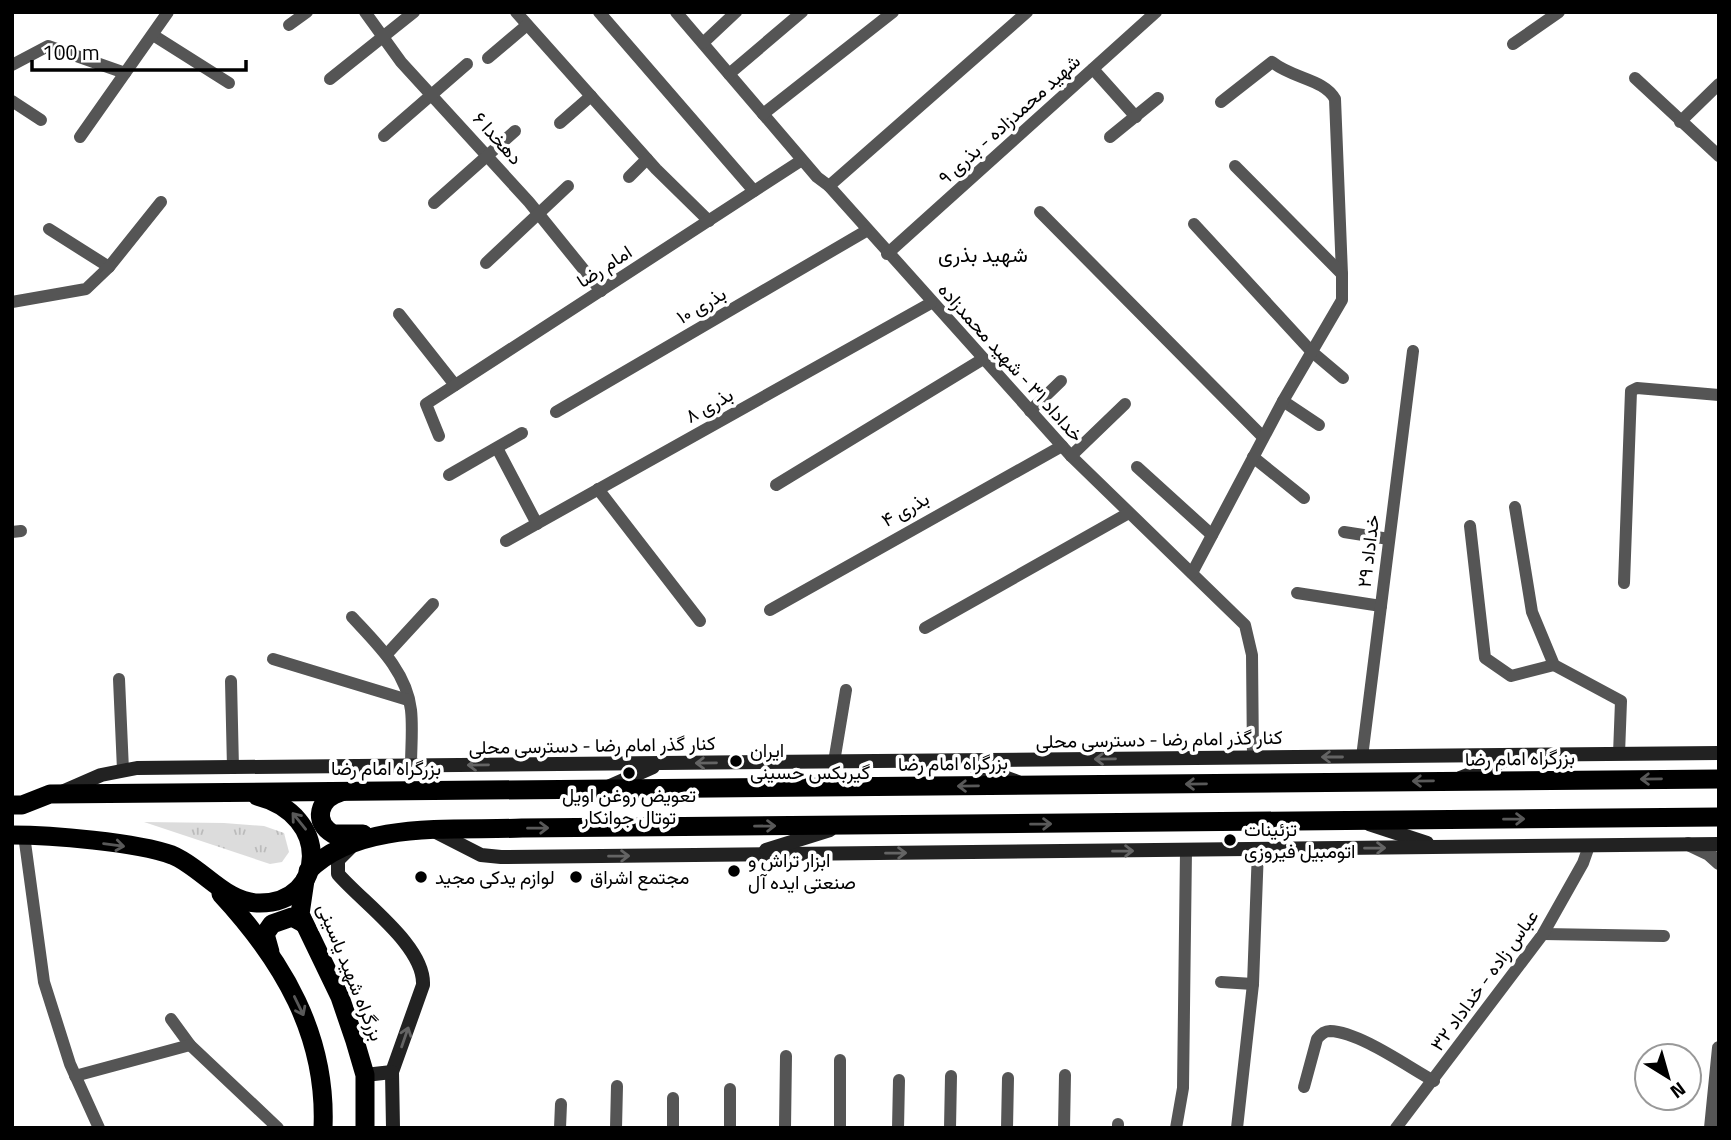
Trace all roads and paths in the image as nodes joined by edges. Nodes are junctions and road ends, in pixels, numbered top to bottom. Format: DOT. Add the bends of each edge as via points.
graph roads {
  1 [pos="307,12"];
  2 [pos="365,12"];
  3 [pos="414,12"];
  4 [pos="516,12"];
  5 [pos="599,12"];
  6 [pos="676,12"];
  7 [pos="736,12"];
  8 [pos="802,12"];
  9 [pos="893,12"];
  10 [pos="1027,12"];
  11 [pos="1156,12"];
  12 [pos="1559,12"];
  13 [pos="166,13"];
  14 [pos="289,25"];
  15 [pos="527,26"];
  16 [pos="153,35"];
  17 [pos="383,36"];
  18 [pos="703,43"];
  19 [pos="1513,44"];
  20 [pos="488,58"];
  21 [pos="467,64"];
  22 [pos="12,65"];
  23 [pos="1093,69"];
  24 [pos="125,73"];
  25 [pos="729,74"];
  26 [pos="1634,78"];
  27 [pos="330,79"];
  28 [pos="229,83"];
  29 [pos="1719,84"];
  30 [pos="432,95"];
  31 [pos="591,96"];
  32 [pos="1158,98"];
  33 [pos="12,101"];
  34 [pos="1221,102"];
  35 [pos="763,114"];
  36 [pos="1136,117"];
  37 [pos="41,120"];
  38 [pos="1680,122"];
  39 [pos="560,123"];
  40 [pos="515,131"];
  41 [pos="384,136"];
  42 [pos="80,137"];
  43 [pos="1110,137"];
  44 [pos="486,155"];
  45 [pos="1719,156"];
  46 [pos="647,159"];
  47 [pos="802,160"];
  48 [pos="1235,166"];
  49 [pos="629,177"];
  50 [pos="568,186"];
  51 [pos="828,186"];
  52 [pos="754,191"];
  53 [pos="161,202"];
  54 [pos="434,203"];
  55 [pos="1040,212"];
  56 [pos="538,213"];
  57 [pos="709,220"];
  58 [pos="1194,224"];
  59 [pos="48,229"];
  60 [pos="866,231"];
  61 [pos="887,254"];
  62 [pos="486,263"];
  63 [pos="109,267"];
  64 [pos="1342,274"];
  65 [pos="601,290"];
  66 [pos="12,302"];
  67 [pos="931,303"];
  68 [pos="400,314"];
  69 [pos="1311,351"];
  70 [pos="1413,351"];
  71 [pos="983,359"];
  72 [pos="1343,378"];
  73 [pos="1061,381"];
  74 [pos="455,385"];
  75 [pos="1719,395"];
  76 [pos="1283,401"];
  77 [pos="1125,404"];
  78 [pos="1030,411"];
  79 [pos="556,412"];
  80 [pos="1319,425"];
  81 [pos="523,433"];
  82 [pos="439,436"];
  83 [pos="1263,438"];
  84 [pos="1062,446"];
  85 [pos="497,448"];
  86 [pos="1071,456"];
  87 [pos="1253,457"];
  88 [pos="1137,467"];
  89 [pos="449,475"];
  90 [pos="776,485"];
  91 [pos="598,489"];
  92 [pos="1304,498"];
  93 [pos="1515,507"];
  94 [pos="1128,514"];
  95 [pos="537,524"];
  96 [pos="1470,526"];
  97 [pos="1343,532"];
  98 [pos="1212,535"];
  99 [pos="1390,539"];
  100 [pos="506,541"];
  101 [pos="1192,573"];
  102 [pos="1624,583"];
  103 [pos="1297,593"];
  104 [pos="433,604"];
  105 [pos="1381,606"];
  106 [pos="769,610"];
  107 [pos="352,618"];
  108 [pos="700,621"];
  109 [pos="925,628"];
  110 [pos="387,654"];
  111 [pos="273,659"];
  112 [pos="1554,665"];
  113 [pos="119,679"];
  114 [pos="231,681"];
  115 [pos="846,690"];
  116 [pos="408,700"];
  117 [pos="1719,753"];
  118 [pos="1619,754"];
  119 [pos="1521,755"];
  120 [pos="1362,757"];
  121 [pos="1253,758"];
  122 [pos="960,761"];
  123 [pos="834,762"];
  124 [pos="661,764"];
  125 [pos="411,766"];
  126 [pos="233,768"];
  127 [pos="123,770"];
  128 [pos="1719,779"];
  129 [pos="1451,781"];
  130 [pos="1255,783"];
  131 [pos="1026,785"];
  132 [pos="603,789"];
  133 [pos="342,791"];
  134 [pos="243,792"];
  135 [pos="58,794"];
  136 [pos="17,805"];
  137 [pos="1719,817"];
  138 [pos="1358,821"];
  139 [pos="844,826"];
  140 [pos="435,831"];
  141 [pos="388,833"];
  142 [pos="18,835"];
  143 [pos="358,841"];
  144 [pos="1688,844"];
  145 [pos="1719,844"];
  146 [pos="1589,846"];
  147 [pos="1441,847"];
  148 [pos="1258,849"];
  149 [pos="1186,850"];
  150 [pos="751,855"];
  151 [pos="1719,863"];
  152 [pos="202,873"];
  153 [pos="307,873"];
  154 [pos="303,923"];
  155 [pos="1543,934"];
  156 [pos="1664,936"];
  157 [pos="276,963"];
  158 [pos="1221,982"];
  159 [pos="1253,984"];
  160 [pos="171,1019"];
  161 [pos="190,1045"];
  162 [pos="1719,1048"];
  163 [pos="786,1056"];
  164 [pos="841,1060"];
  165 [pos="392,1072"];
  166 [pos="1065,1075"];
  167 [pos="75,1076"];
  168 [pos="365,1076"];
  169 [pos="951,1076"];
  170 [pos="1008,1078"];
  171 [pos="899,1080"];
  172 [pos="1434,1081"];
  173 [pos="617,1086"];
  174 [pos="1304,1087"];
  175 [pos="730,1089"];
  176 [pos="673,1098"];
  177 [pos="561,1104"];
  178 [pos="99,1128"];
  179 [pos="278,1128"];
  180 [pos="323,1128"];
  181 [pos="365,1128"];
  182 [pos="393,1128"];
  183 [pos="560,1128"];
  184 [pos="617,1128"];
  185 [pos="673,1128"];
  186 [pos="730,1128"];
  187 [pos="785,1128"];
  188 [pos="840,1128"];
  189 [pos="898,1128"];
  190 [pos="950,1128"];
  191 [pos="1007,1128"];
  192 [pos="1064,1128"];
  193 [pos="1176,1128"];
  194 [pos="1237,1128"];
  195 [pos="1396,1128"];
  196 [pos="1711,1128"];
  1 -- 14 [label="street"];
  2 -- 17 [label="street, دهخدا ۶"];
  3 -- 17 [label="street"];
  4 -- 15 [label="street"];
  5 -- 52 [label="street"];
  6 -- 18 [label="street, خداداد ۳۱ - شهید محمدزاده"];
  7 -- 18 [label="street"];
  8 -- 25 [label="street"];
  9 -- 35 [label="street"];
  10 -- 51 [label="street"];
  11 -- 23 [label="street, شهید محمدزاده - بذری ۹"];
  12 -- 19 [label="street"];
  13 -- 16 [label="street"];
  15 -- 20 [label="street"];
  15 -- 31 [label="street"];
  16 -- 24 [label="street"];
  16 -- 28 [label="street"];
  17 -- 27 [label="street"];
  17 -- 30 [label="street, دهخدا ۶"];
  18 -- 25 [label="street, خداداد ۳۱ - شهید محمدزاده"];
  21 -- 30 [label="street"];
  22 -- 24 [label="street" via="48,46"];
  23 -- 36 [label="street"];
  23 -- 61 [label="street, شهید محمدزاده - بذری ۹"];
  24 -- 42 [label="street"];
  25 -- 35 [label="street, خداداد ۳۱ - شهید محمدزاده"];
  26 -- 38 [label="street"];
  29 -- 38 [label="street"];
  30 -- 41 [label="street"];
  30 -- 44 [label="street, دهخدا ۶"];
  31 -- 39 [label="street"];
  31 -- 46 [label="street"];
  32 -- 36 [label="street"];
  33 -- 37 [label="street"];
  34 -- 64 [label="street" via="1272,62 1287,74 1331,91 1335,99"];
  35 -- 47 [label="street, خداداد ۳۱ - شهید محمدزاده"];
  36 -- 43 [label="street"];
  38 -- 45 [label="street"];
  40 -- 44 [label="street"];
  44 -- 54 [label="street"];
  44 -- 56 [label="street, دهخدا ۶"];
  46 -- 49 [label="street"];
  46 -- 57 [label="street"];
  47 -- 51 [label="street, خداداد ۳۱ - شهید محمدزاده"];
  47 -- 52 [label="street, امام رضا"];
  48 -- 64 [label="street"];
  50 -- 56 [label="street"];
  51 -- 60 [label="street, خداداد ۳۱ - شهید محمدزاده"];
  52 -- 57 [label="street, امام رضا"];
  53 -- 63 [label="street"];
  55 -- 83 [label="street"];
  56 -- 62 [label="street"];
  56 -- 65 [label="street, دهخدا ۶"];
  57 -- 65 [label="street, امام رضا"];
  58 -- 69 [label="street"];
  59 -- 63 [label="street"];
  60 -- 61 [label="street, خداداد ۳۱ - شهید محمدزاده"];
  60 -- 79 [label="street, بذری ۱۰"];
  61 -- 67 [label="street, خداداد ۳۱ - شهید محمدزاده"];
  63 -- 66 [label="street" via="86,289"];
  64 -- 69 [label="street" via="1342,300"];
  65 -- 74 [label="street, امام رضا"];
  67 -- 71 [label="street, خداداد ۳۱ - شهید محمدزاده"];
  67 -- 91 [label="street, بذری ۸"];
  68 -- 74 [label="street"];
  69 -- 72 [label="street"];
  69 -- 76 [label="street"];
  70 -- 99 [label="street, خداداد ۲۹"];
  71 -- 78 [label="street, خداداد ۳۱ - شهید محمدزاده"];
  71 -- 90 [label="street"];
  73 -- 78 [label="street"];
  74 -- 82 [label="street, امام رضا" via="426,404"];
  75 -- 102 [label="street" via="1631,391"];
  76 -- 80 [label="street"];
  76 -- 83 [label="street"];
  77 -- 86 [label="street"];
  78 -- 84 [label="street, خداداد ۳۱ - شهید محمدزاده"];
  81 -- 85 [label="street"];
  83 -- 87 [label="street"];
  84 -- 86 [label="street, خداداد ۳۱ - شهید محمدزاده"];
  84 -- 106 [label="street, بذری ۴"];
  85 -- 89 [label="street"];
  85 -- 95 [label="street"];
  86 -- 94 [label="street, خداداد ۳۱ - شهید محمدزاده"];
  87 -- 92 [label="street"];
  87 -- 98 [label="street"];
  88 -- 98 [label="street"];
  91 -- 95 [label="street, بذری ۸"];
  91 -- 108 [label="street"];
  93 -- 112 [label="street" via="1532,612"];
  94 -- 101 [label="street, خداداد ۳۱ - شهید محمدزاده"];
  94 -- 109 [label="street"];
  95 -- 100 [label="street, بذری ۸"];
  96 -- 112 [label="street" via="1485,658 1511,676"];
  97 -- 99 [label="street"];
  98 -- 101 [label="street"];
  99 -- 105 [label="street, خداداد ۲۹"];
  101 -- 121 [label="street, خداداد ۳۱ - شهید محمدزاده" via="1245,625 1252,655"];
  103 -- 105 [label="street"];
  104 -- 110 [label="street"];
  105 -- 120 [label="street, خداداد ۲۹"];
  107 -- 110 [label="street"];
  110 -- 116 [label="street"];
  111 -- 116 [label="street"];
  112 -- 118 [label="street" via="1621,701"];
  113 -- 127 [label="street"];
  114 -- 126 [label="street"];
  115 -- 123 [label="street"];
  116 -- 125 [label="street"];
  117 -- 118 [label="main road, کنار گذر امام رضا - دسترسی محلی"];
  118 -- 119 [label="main road, کنار گذر امام رضا - دسترسی محلی"];
  119 -- 120 [label="main road, کنار گذر امام رضا - دسترسی محلی"];
  119 -- 129 [label="main road"];
  120 -- 121 [label="main road, کنار گذر امام رضا - دسترسی محلی, one-way"];
  121 -- 122 [label="main road, کنار گذر امام رضا - دسترسی محلی, one-way"];
  121 -- 130 [label="main road"];
  122 -- 123 [label="main road, کنار گذر امام رضا - دسترسی محلی"];
  122 -- 131 [label="main road"];
  123 -- 124 [label="main road, کنار گذر امام رضا - دسترسی محلی, one-way"];
  124 -- 125 [label="main road, کنار گذر امام رضا - دسترسی محلی, one-way"];
  124 -- 132 [label="main road"];
  125 -- 126 [label="main road, کنار گذر امام رضا - دسترسی محلی"];
  126 -- 127 [label="main road, کنار گذر امام رضا - دسترسی محلی"];
  127 -- 135 [label="main road, کنار گذر امام رضا - دسترسی محلی"];
  128 -- 129 [label="highway, بزرگراه امام رضا, one-way"];
  129 -- 130 [label="highway, بزرگراه امام رضا, one-way"];
  130 -- 131 [label="highway, بزرگراه امام رضا, one-way"];
  131 -- 132 [label="highway, بزرگراه امام رضا, one-way"];
  132 -- 133 [label="highway, بزرگراه امام رضا"];
  133 -- 134 [label="highway, بزرگراه امام رضا"];
  133 -- 141 [label="highway" via="326,799 321,808 320,818 329,831 340,835"];
  134 -- 135 [label="highway, بزرگراه امام رضا"];
  153 -- 134 [label="highway, بزرگراه شهید یاسینی, one-way" via="311,841 300,819 270,799"];
  135 -- 136 [label="highway, بزرگراه امام رضا"];
  138 -- 137 [label="highway, one-way"];
  139 -- 138 [label="highway, one-way"];
  138 -- 147 [label="main road"];
  140 -- 139 [label="highway, one-way"];
  139 -- 150 [label="main road"];
  140 -- 141 [label="highway"];
  140 -- 150 [label="main road, one-way" via="490,857"];
  141 -- 143 [label="highway"];
  142 -- 152 [label="highway, one-way" via="153,849"];
  142 -- 167 [label="street" via="44,982"];
  143 -- 153 [label="highway" via="321,859"];
  165 -- 143 [label="main road, one-way" via="423,985 423,973 413,952 336,869 338,860"];
  144 -- 145 [label="main road"];
  144 -- 146 [label="main road"];
  144 -- 151 [label="street"];
  146 -- 147 [label="main road"];
  146 -- 155 [label="street, عباس زاده - خداداد ۳۲"];
  148 -- 147 [label="main road, one-way"];
  148 -- 149 [label="main road"];
  148 -- 159 [label="street"];
  150 -- 149 [label="main road, one-way"];
  149 -- 193 [label="street" via="1183,1088"];
  152 -- 153 [label="highway" via="230,894 258,904 286,897"];
  152 -- 157 [label="highway"];
  153 -- 154 [label="highway, بزرگراه شهید یاسینی" via="299,902"];
  154 -- 157 [label="highway" via="285,918 267,929 266,944"];
  154 -- 168 [label="highway, بزرگراه شهید یاسینی" via="340,997"];
  155 -- 156 [label="street"];
  155 -- 172 [label="street, عباس زاده - خداداد ۳۲"];
  157 -- 180 [label="highway, one-way" via="316,1048"];
  158 -- 159 [label="street"];
  159 -- 194 [label="street"];
  160 -- 161 [label="street"];
  161 -- 167 [label="street"];
  161 -- 179 [label="street"];
  162 -- 196 [label="street"];
  163 -- 187 [label="street"];
  164 -- 188 [label="street"];
  165 -- 168 [label="main road"];
  165 -- 182 [label="main road"];
  166 -- 192 [label="street"];
  167 -- 178 [label="street"];
  168 -- 181 [label="highway, بزرگراه شهید یاسینی"];
  169 -- 190 [label="street"];
  170 -- 191 [label="street"];
  171 -- 189 [label="street"];
  172 -- 174 [label="street" via="1357,1039 1329,1031 1317,1039"];
  172 -- 195 [label="street, عباس زاده - خداداد ۳۲"];
  173 -- 184 [label="street"];
  175 -- 186 [label="street"];
  176 -- 185 [label="street"];
  177 -- 183 [label="street"];
}
